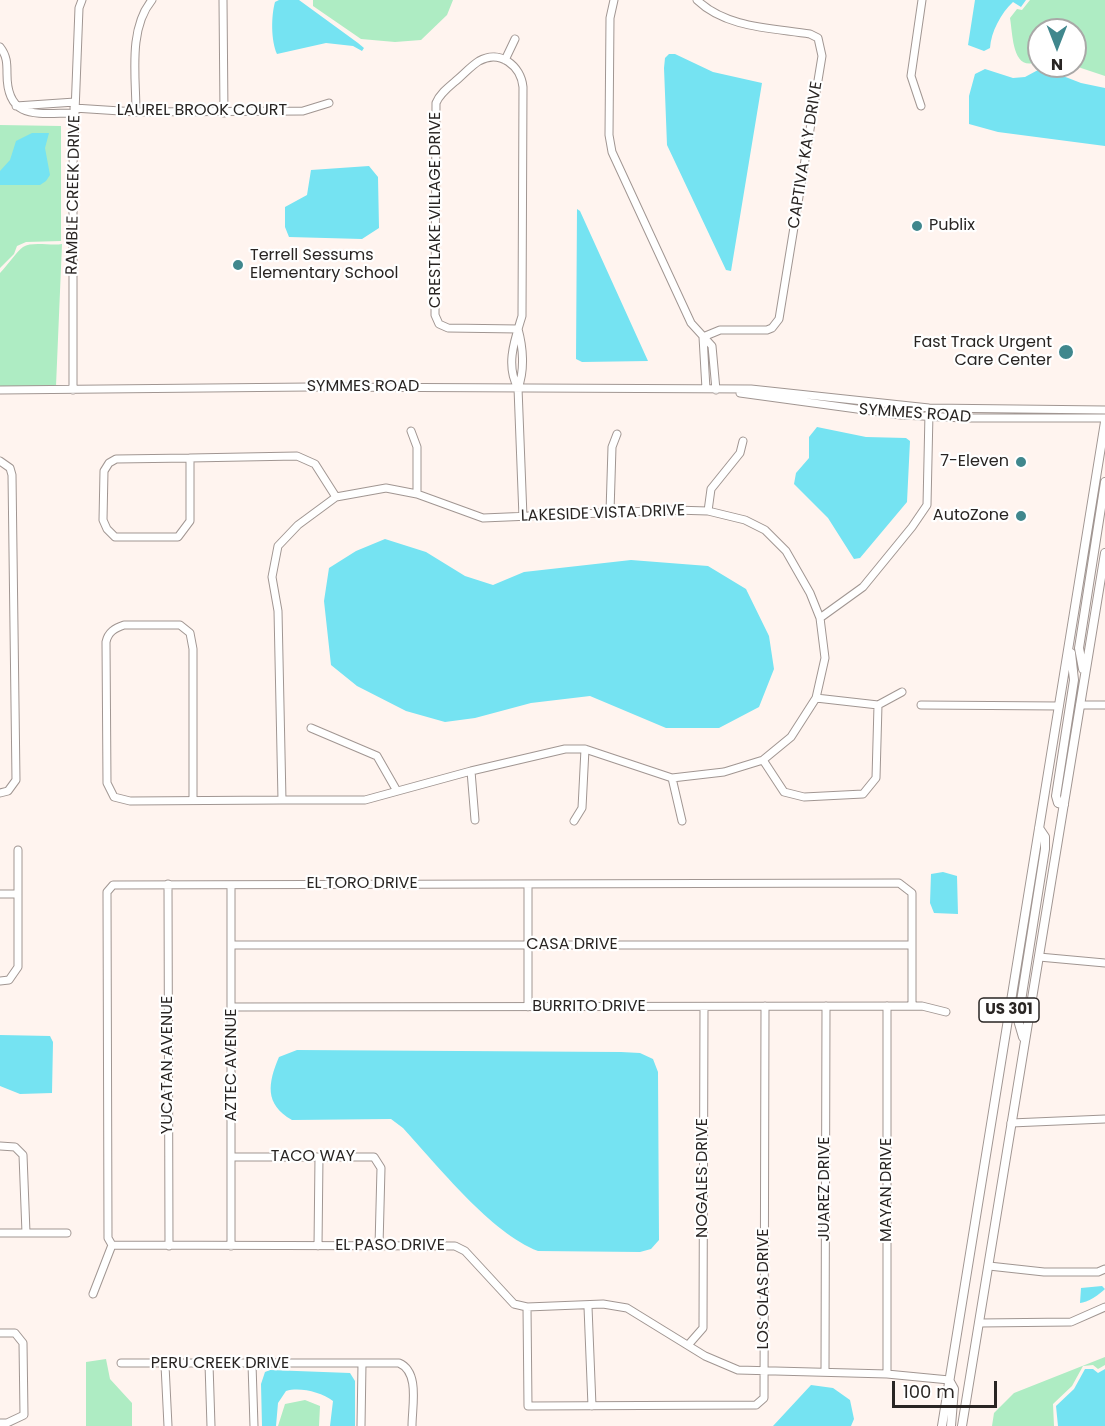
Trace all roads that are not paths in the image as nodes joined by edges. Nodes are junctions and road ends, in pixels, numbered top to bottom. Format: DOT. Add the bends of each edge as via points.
graph roads {
  1 [pos="82,0"];
  2 [pos="152,0"];
  3 [pos="223,0"];
  4 [pos="614,0"];
  5 [pos="696,0"];
  6 [pos="922,0"];
  7 [pos="515,39"];
  8 [pos="0,48"];
  9 [pos="505,60"];
  10 [pos="3,78"];
  11 [pos="329,103"];
  12 [pos="16,106"];
  13 [pos="921,106"];
  14 [pos="74,107"];
  15 [pos="136,112"];
  16 [pos="224,112"];
  17 [pos="518,329"];
  18 [pos="703,337"];
  19 [pos="518,388"];
  20 [pos="706,389"];
  21 [pos="0,390"];
  22 [pos="73,390"];
  23 [pos="716,390"];
  24 [pos="726,390"];
  25 [pos="929,408"];
  26 [pos="1105,410"];
  27 [pos="928,417"];
  28 [pos="1105,420"];
  29 [pos="411,431"];
  30 [pos="617,434"];
  31 [pos="743,441"];
  32 [pos="190,458"];
  33 [pos="0,460"];
  34 [pos="1105,482"];
  35 [pos="417,494"];
  36 [pos="336,497"];
  37 [pos="708,511"];
  38 [pos="610,512"];
  39 [pos="523,517"];
  40 [pos="1105,553"];
  41 [pos="820,618"];
  42 [pos="1070,641"];
  43 [pos="1084,675"];
  44 [pos="902,692"];
  45 [pos="816,698"];
  46 [pos="878,705"];
  47 [pos="921,705"];
  48 [pos="1080,705"];
  49 [pos="1105,705"];
  50 [pos="1059,706"];
  51 [pos="311,728"];
  52 [pos="585,749"];
  53 [pos="763,760"];
  54 [pos="471,771"];
  55 [pos="672,777"];
  56 [pos="397,791"];
  57 [pos="0,793"];
  58 [pos="194,800"];
  59 [pos="282,800"];
  60 [pos="1064,805"];
  61 [pos="475,820"];
  62 [pos="574,821"];
  63 [pos="682,821"];
  64 [pos="1039,828"];
  65 [pos="18,850"];
  66 [pos="168,884"];
  67 [pos="528,884"];
  68 [pos="231,885"];
  69 [pos="0,894"];
  70 [pos="18,894"];
  71 [pos="231,945"];
  72 [pos="528,945"];
  73 [pos="912,945"];
  74 [pos="1039,957"];
  75 [pos="1105,963"];
  76 [pos="0,981"];
  77 [pos="704,1006"];
  78 [pos="765,1006"];
  79 [pos="826,1006"];
  80 [pos="887,1006"];
  81 [pos="912,1006"];
  82 [pos="231,1007"];
  83 [pos="528,1007"];
  84 [pos="946,1012"];
  85 [pos="1024,1040"];
  86 [pos="1105,1119"];
  87 [pos="1011,1123"];
  88 [pos="0,1146"];
  89 [pos="232,1157"];
  90 [pos="319,1157"];
  91 [pos="0,1233"];
  92 [pos="26,1233"];
  93 [pos="67,1233"];
  94 [pos="112,1245"];
  95 [pos="169,1246"];
  96 [pos="231,1246"];
  97 [pos="318,1246"];
  98 [pos="379,1246"];
  99 [pos="989,1266"];
  100 [pos="1105,1269"];
  101 [pos="93,1294"];
  102 [pos="588,1306"];
  103 [pos="527,1307"];
  104 [pos="1105,1307"];
  105 [pos="980,1323"];
  106 [pos="0,1333"];
  107 [pos="689,1344"];
  108 [pos="121,1364"];
  109 [pos="209,1364"];
  110 [pos="252,1364"];
  111 [pos="362,1364"];
  112 [pos="165,1365"];
  113 [pos="764,1371"];
  114 [pos="825,1372"];
  115 [pos="887,1374"];
  116 [pos="949,1380"];
  117 [pos="591,1406"];
  118 [pos="0,1423"];
  119 [pos="168,1426"];
  120 [pos="211,1426"];
  121 [pos="254,1426"];
  122 [pos="362,1426"];
  123 [pos="412,1426"];
  124 [pos="942,1426"];
  125 [pos="951,1426"];
  126 [pos="962,1426"];
  1 -- 14 [label="street, RAMBLE CREEK DRIVE"];
  2 -- 15 [label="street" via="141,17 138,33"];
  3 -- 16 [label="street"];
  4 -- 18 [label="street" via="610,18 612,152 691,323"];
  5 -- 18 [label="street, CAPTIVA KAY DRIVE" via="710,11 740,23 810,34 818,38 822,56 779,319 767,330 720,330"];
  6 -- 13 [label="street" via="911,76"];
  7 -- 9 [label="street"];
  8 -- 10 [label="street" via="7,58"];
  9 -- 17 [label="street" via="519,71 523,87 522,316"];
  9 -- 17 [label="street, CRESTLAKE VILLAGE DRIVE" via="491,57 478,62 436,103 435,315 439,324 448,328"];
  10 -- 12 [label="street"];
  11 -- 16 [label="street, LAUREL BROOK COURT" via="303,111"];
  12 -- 14 [label="street, LAUREL BROOK COURT" via="30,103"];
  12 -- 14 [label="street, LAUREL BROOK COURT" via="32,113"];
  14 -- 15 [label="street, LAUREL BROOK COURT"];
  14 -- 22 [label="street, RAMBLE CREEK DRIVE"];
  15 -- 16 [label="street, LAUREL BROOK COURT"];
  17 -- 19 [label="street" via="513,343 512,377"];
  18 -- 20 [label="street"];
  18 -- 23 [label="street" via="712,346"];
  19 -- 20 [label="street, SYMMES ROAD"];
  19 -- 22 [label="street, SYMMES ROAD"];
  19 -- 39 [label="street"];
  20 -- 23 [label="street, SYMMES ROAD"];
  21 -- 22 [label="street, SYMMES ROAD"];
  23 -- 24 [label="street, SYMMES ROAD"];
  24 -- 25 [label="street, SYMMES ROAD" via="783,392"];
  24 -- 27 [label="street, SYMMES ROAD" via="856,411"];
  25 -- 26 [label="street, SYMMES ROAD"];
  25 -- 27 [label="street"];
  27 -- 28 [label="street, SYMMES ROAD"];
  27 -- 41 [label="street" via="927,505 863,587"];
  28 -- 42 [label="main road, US 301"];
  29 -- 35 [label="street" via="417,447"];
  30 -- 38 [label="street" via="612,447"];
  31 -- 37 [label="street" via="740,453 711,489"];
  32 -- 32 [label="street" via="116,459 109,463 104,471 103,520 107,529 115,537 178,537 190,521"];
  32 -- 36 [label="street" via="297,456 315,464"];
  33 -- 57 [label="street" via="12,475 16,780 9,791"];
  34 -- 43 [label="main road" via="1080,648"];
  35 -- 36 [label="street, LAKESIDE VISTA DRIVE" via="386,488"];
  35 -- 39 [label="street, LAKESIDE VISTA DRIVE" via="483,519"];
  36 -- 59 [label="street, LAKESIDE VISTA DRIVE" via="298,525 278,546 272,577 278,611"];
  37 -- 38 [label="street, LAKESIDE VISTA DRIVE"];
  37 -- 41 [label="street, LAKESIDE VISTA DRIVE" via="745,520 765,530 786,551"];
  38 -- 39 [label="street, LAKESIDE VISTA DRIVE"];
  40 -- 43 [label="main road, US 301"];
  41 -- 45 [label="street, LAKESIDE VISTA DRIVE" via="825,658"];
  42 -- 50 [label="main road, US 301"];
  42 -- 60 [label="main road" via="1074,680 1056,796 1058,803"];
  43 -- 48 [label="main road, US 301"];
  44 -- 46 [label="street"];
  45 -- 46 [label="street"];
  45 -- 53 [label="street, LAKESIDE VISTA DRIVE" via="791,737"];
  46 -- 53 [label="street" via="876,778 864,794 804,797 784,792"];
  47 -- 50 [label="street"];
  48 -- 49 [label="street"];
  48 -- 60 [label="main road, US 301"];
  50 -- 64 [label="main road, US 301"];
  51 -- 56 [label="street" via="377,756"];
  52 -- 54 [label="street, LAKESIDE VISTA DRIVE" via="565,749"];
  52 -- 55 [label="street, LAKESIDE VISTA DRIVE"];
  52 -- 62 [label="street" via="582,808"];
  53 -- 55 [label="street, LAKESIDE VISTA DRIVE" via="724,772"];
  54 -- 56 [label="street, LAKESIDE VISTA DRIVE"];
  54 -- 61 [label="street"];
  55 -- 63 [label="street"];
  56 -- 59 [label="street, LAKESIDE VISTA DRIVE" via="365,800"];
  58 -- 58 [label="street, LAKESIDE VISTA DRIVE" via="194,649 190,633 180,625 117,627 106,642 110,792 130,801"];
  58 -- 59 [label="street, LAKESIDE VISTA DRIVE"];
  60 -- 74 [label="main road, US 301"];
  64 -- 85 [label="main road" via="1046,849 1018,1020"];
  64 -- 116 [label="main road, US 301"];
  65 -- 70 [label="street"];
  66 -- 68 [label="street, EL TORO DRIVE"];
  66 -- 94 [label="street, EL TORO DRIVE" via="113,885 107,892 108,1238"];
  66 -- 95 [label="street, YUCATAN AVENUE"];
  67 -- 68 [label="street, EL TORO DRIVE"];
  67 -- 72 [label="street"];
  67 -- 73 [label="street, EL TORO DRIVE" via="899,883 912,893"];
  68 -- 71 [label="street, AZTEC AVENUE"];
  69 -- 70 [label="street"];
  70 -- 76 [label="street" via="18,967 9,980"];
  71 -- 72 [label="street, CASA DRIVE"];
  71 -- 82 [label="street, AZTEC AVENUE"];
  72 -- 73 [label="street, CASA DRIVE"];
  72 -- 83 [label="street"];
  73 -- 81 [label="street, EL TORO DRIVE"];
  74 -- 75 [label="street"];
  74 -- 85 [label="main road, US 301"];
  77 -- 78 [label="street, BURRITO DRIVE"];
  77 -- 83 [label="street, BURRITO DRIVE"];
  77 -- 107 [label="street, NOGALES DRIVE" via="703,1328"];
  78 -- 79 [label="street, BURRITO DRIVE"];
  78 -- 113 [label="street, LOS OLAS DRIVE"];
  79 -- 80 [label="street, BURRITO DRIVE"];
  79 -- 114 [label="street, JUAREZ DRIVE"];
  80 -- 81 [label="street, BURRITO DRIVE"];
  80 -- 115 [label="street, MAYAN DRIVE"];
  81 -- 84 [label="street, BURRITO DRIVE"];
  82 -- 83 [label="street, BURRITO DRIVE"];
  82 -- 89 [label="street, AZTEC AVENUE"];
  85 -- 87 [label="main road, US 301"];
  86 -- 87 [label="street"];
  87 -- 99 [label="main road, US 301"];
  88 -- 92 [label="street" via="15,1147 23,1155"];
  89 -- 90 [label="street, TACO WAY"];
  89 -- 96 [label="street, AZTEC AVENUE"];
  90 -- 97 [label="street"];
  90 -- 98 [label="street, TACO WAY" via="374,1156 381,1168"];
  91 -- 92 [label="street"];
  92 -- 93 [label="street"];
  94 -- 95 [label="street, EL PASO DRIVE"];
  94 -- 101 [label="street, EL TORO DRIVE"];
  95 -- 96 [label="street, EL PASO DRIVE"];
  96 -- 97 [label="street, EL PASO DRIVE"];
  97 -- 98 [label="street, EL PASO DRIVE"];
  98 -- 103 [label="street, EL PASO DRIVE" via="455,1246 465,1251 514,1304"];
  99 -- 100 [label="street" via="1044,1272"];
  99 -- 105 [label="main road, US 301"];
  102 -- 103 [label="street"];
  102 -- 107 [label="street" via="627,1308"];
  102 -- 117 [label="street"];
  103 -- 117 [label="street, LOS OLAS DRIVE" via="528,1406"];
  104 -- 105 [label="street" via="1071,1322"];
  105 -- 126 [label="main road, US 301"];
  106 -- 118 [label="street" via="15,1333 23,1343 24,1415"];
  107 -- 113 [label="street" via="738,1371"];
  108 -- 112 [label="street, PERU CREEK DRIVE"];
  109 -- 110 [label="street, PERU CREEK DRIVE"];
  109 -- 112 [label="street, PERU CREEK DRIVE"];
  109 -- 120 [label="street"];
  110 -- 111 [label="street, PERU CREEK DRIVE"];
  110 -- 121 [label="street"];
  111 -- 122 [label="street"];
  111 -- 123 [label="street" via="399,1363 407,1367 412,1374"];
  112 -- 119 [label="street"];
  113 -- 114 [label="street"];
  113 -- 117 [label="street, LOS OLAS DRIVE" via="764,1398 756,1405"];
  114 -- 115 [label="street"];
  115 -- 116 [label="street"];
  116 -- 124 [label="main road, US 301"];
  116 -- 125 [label="main road" via="954,1389"];
}
